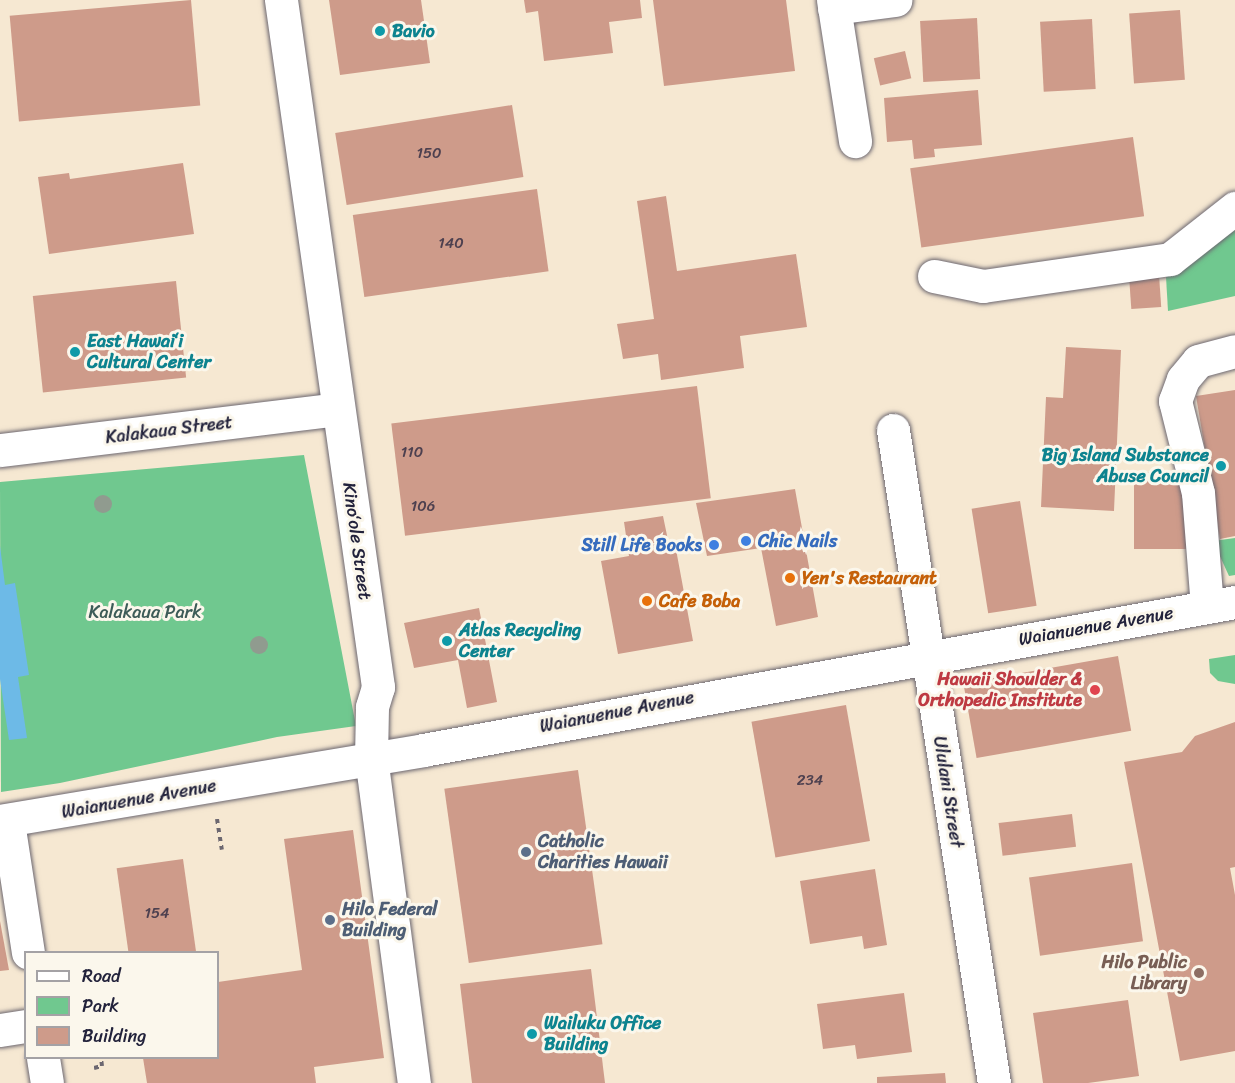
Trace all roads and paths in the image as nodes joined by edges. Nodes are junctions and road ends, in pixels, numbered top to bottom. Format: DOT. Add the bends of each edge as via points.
graph roads {
  1 [pos="281,0"];
  2 [pos="895,0"];
  3 [pos="833,4"];
  4 [pos="855,141"];
  5 [pos="1235,208"];
  6 [pos="934,276"];
  7 [pos="1235,351"];
  8 [pos="338,409"];
  9 [pos="893,430"];
  10 [pos="0,450"];
  11 [pos="1221,604"];
  12 [pos="927,656"];
  13 [pos="371,757"];
  14 [pos="4,821"];
  15 [pos="27,951"];
  16 [pos="24,1026"];
  17 [pos="0,1030"];
  18 [pos="43,1059"];
  19 [pos="100,1059"];
  20 [pos="94,1068"];
  21 [pos="46,1083"];
  22 [pos="414,1083"];
  23 [pos="994,1083"];
  1 -- 8 [label="street, Kinoʻole Street"];
  2 -- 3 [label="street"];
  3 -- 4 [label="street"];
  5 -- 6 [label="street" via="1170,259 984,286"];
  7 -- 11 [label="street" via="1198,361 1174,401"];
  8 -- 10 [label="street, Kalakaua Street"];
  8 -- 13 [label="street, Kinoʻole Street" via="378,687 372,707"];
  9 -- 12 [label="street, Ululani Street"];
  11 -- 12 [label="street, Waianuenue Avenue"];
  12 -- 13 [label="street, Waianuenue Avenue"];
  12 -- 23 [label="street, Ululani Street"];
  13 -- 14 [label="street, Waianuenue Avenue"];
  13 -- 22 [label="street, Kinoʻole Street"];
  14 -- 15 [label="street"];
  16 -- 17 [label="street"];
  18 -- 21 [label="street"];
  19 -- 20 [label="path" via="102,1066"];
}
